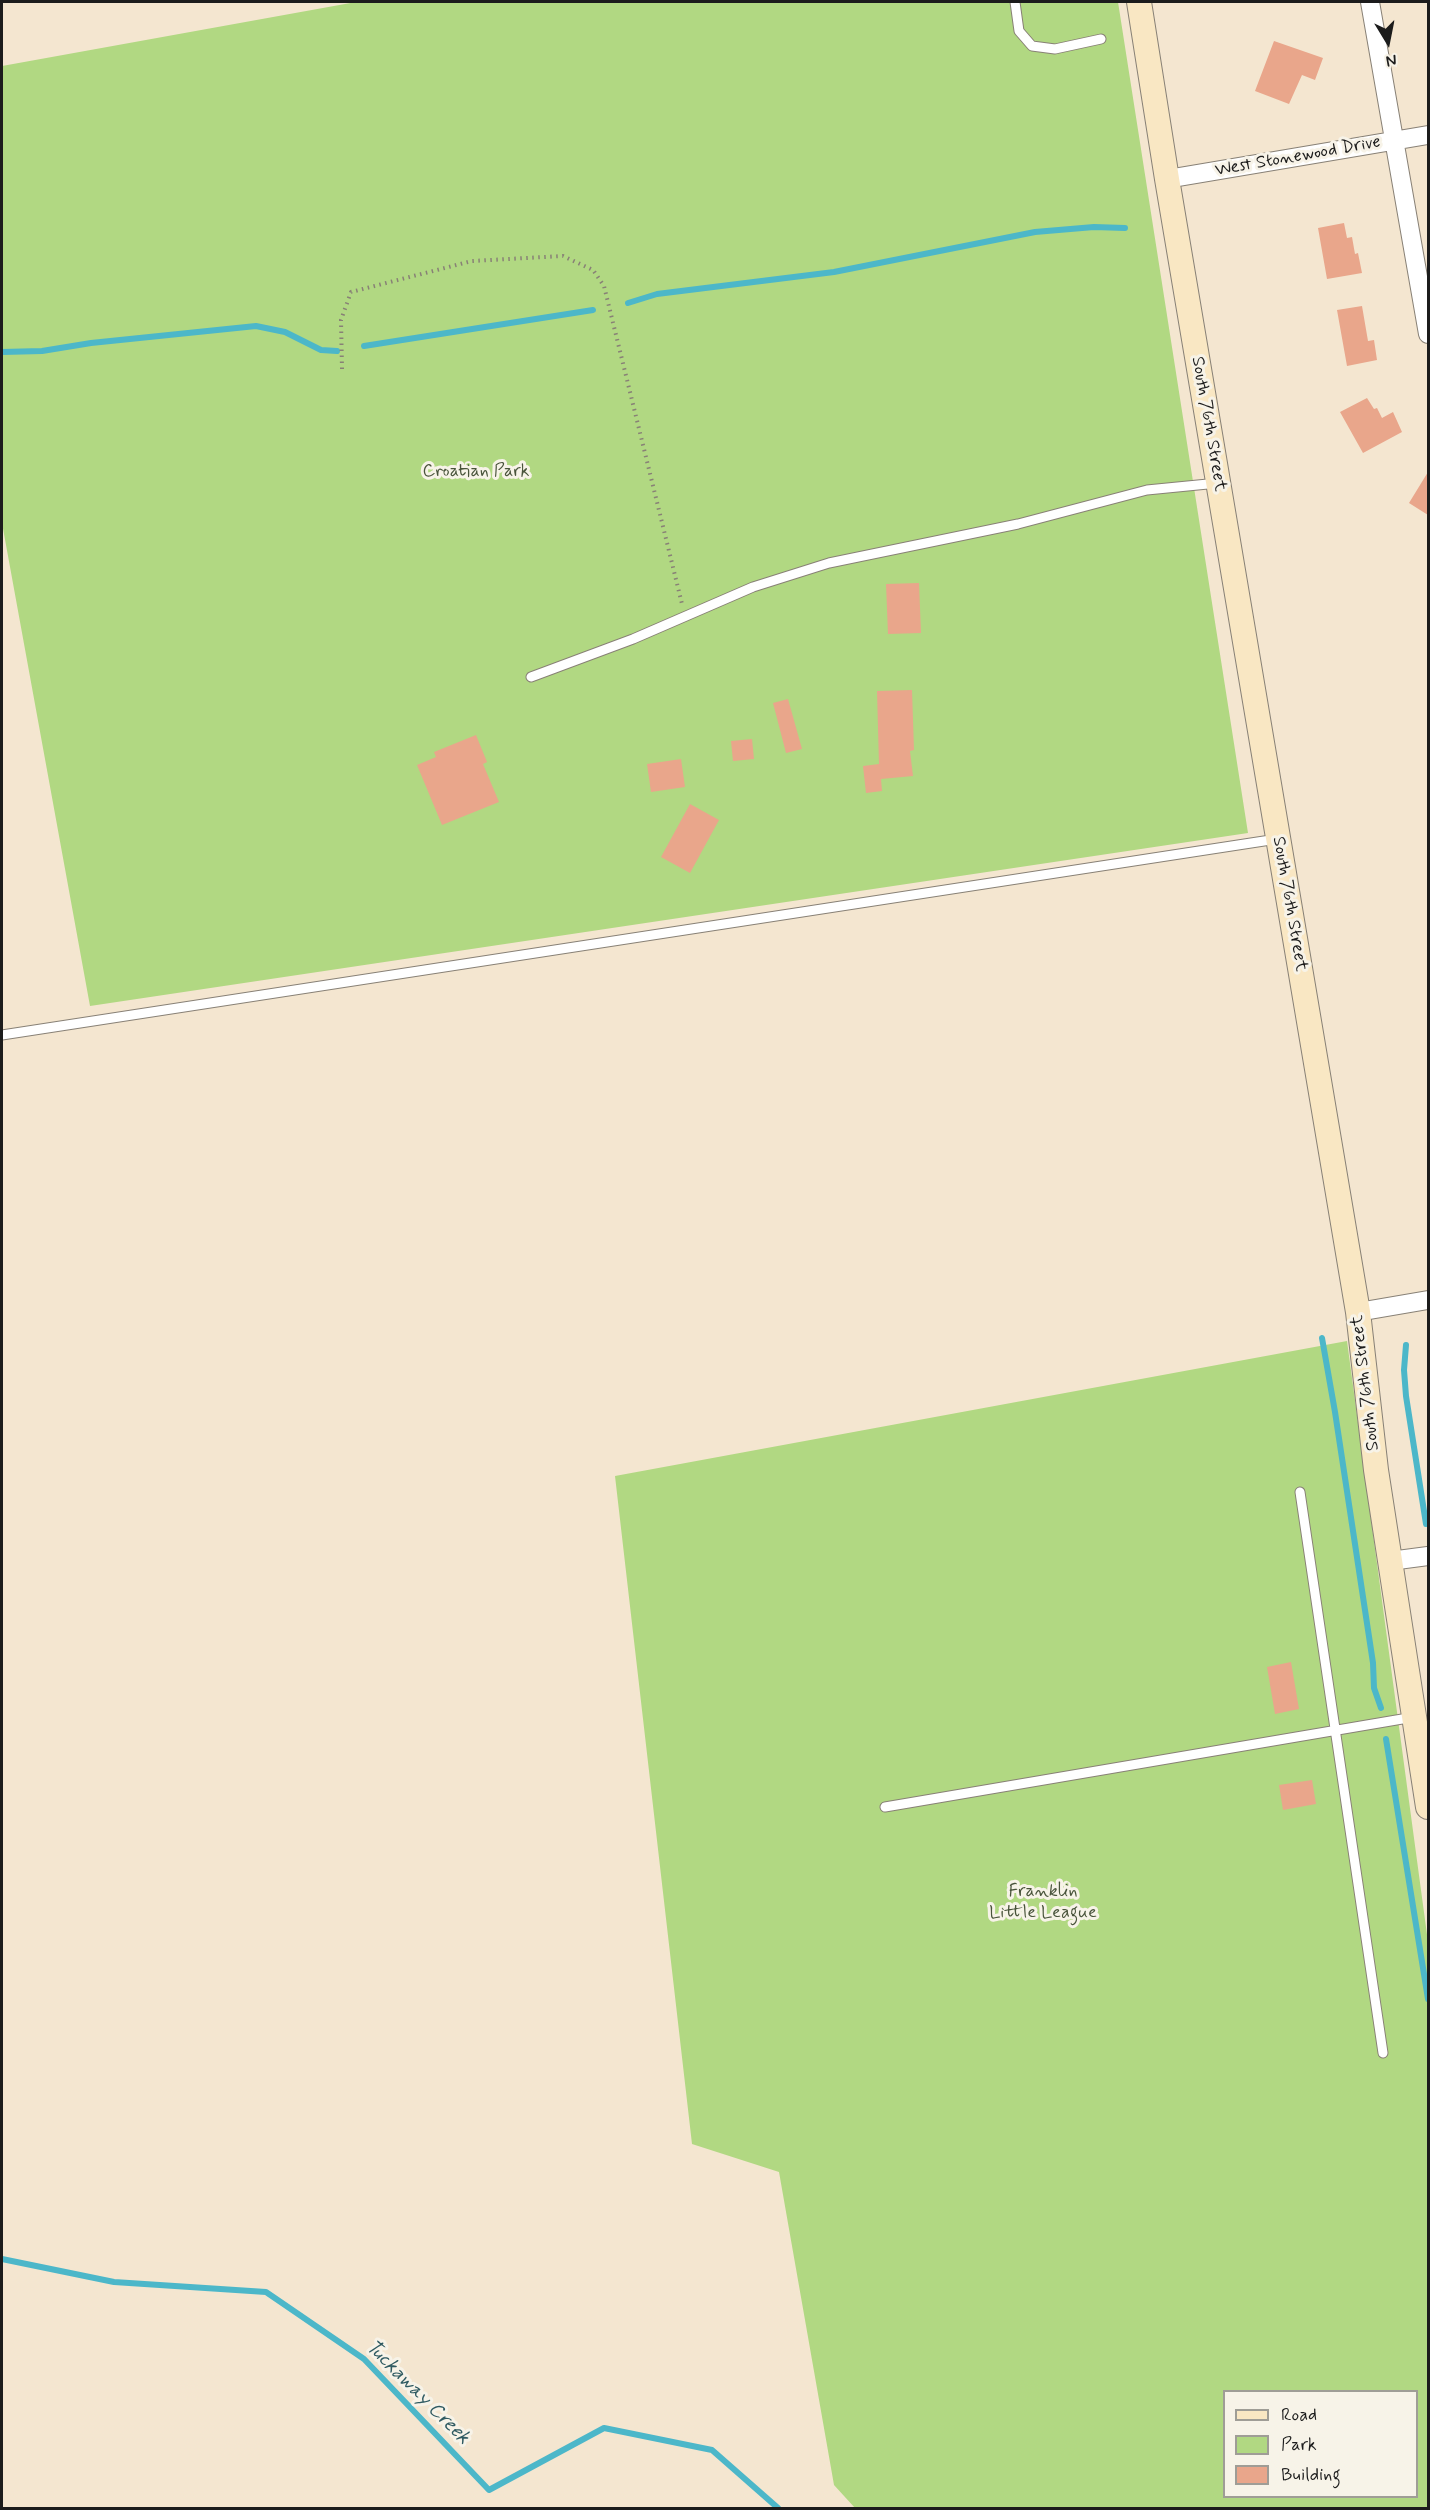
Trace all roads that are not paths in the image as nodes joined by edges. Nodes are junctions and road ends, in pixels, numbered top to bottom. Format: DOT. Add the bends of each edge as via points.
graph roads {
  1 [pos="1015,2"];
  2 [pos="1139,2"];
  3 [pos="1370,2"];
  4 [pos="1101,39"];
  5 [pos="1428,135"];
  6 [pos="1394,140"];
  7 [pos="1167,179"];
  8 [pos="1428,334"];
  9 [pos="1218,483"];
  10 [pos="531,676"];
  11 [pos="1278,839"];
  12 [pos="2,1035"];
  13 [pos="1428,1300"];
  14 [pos="1358,1312"];
  15 [pos="1300,1492"];
  16 [pos="1428,1556"];
  17 [pos="1390,1561"];
  18 [pos="1413,1717"];
  19 [pos="1337,1731"];
  20 [pos="1428,1807"];
  21 [pos="885,1808"];
  22 [pos="1383,2053"];
  1 -- 4 [label="lane" via="1019,31 1032,46 1055,49"];
  2 -- 7 [label="main road, South 76th Street"];
  3 -- 6 [label="street"];
  5 -- 6 [label="street, West Stonewood Drive"];
  6 -- 7 [label="street, West Stonewood Drive"];
  6 -- 8 [label="street"];
  7 -- 9 [label="main road, South 76th Street"];
  9 -- 10 [label="lane" via="1147,490 1018,524 829,563 753,587 633,639"];
  9 -- 11 [label="main road, South 76th Street"];
  11 -- 12 [label="lane"];
  11 -- 14 [label="main road, South 76th Street"];
  13 -- 14 [label="street"];
  14 -- 17 [label="main road, South 76th Street"];
  15 -- 19 [label="lane"];
  16 -- 17 [label="street"];
  17 -- 18 [label="main road, South 76th Street"];
  18 -- 19 [label="lane"];
  18 -- 20 [label="main road, South 76th Street"];
  19 -- 21 [label="lane"];
  19 -- 22 [label="lane"];
}
